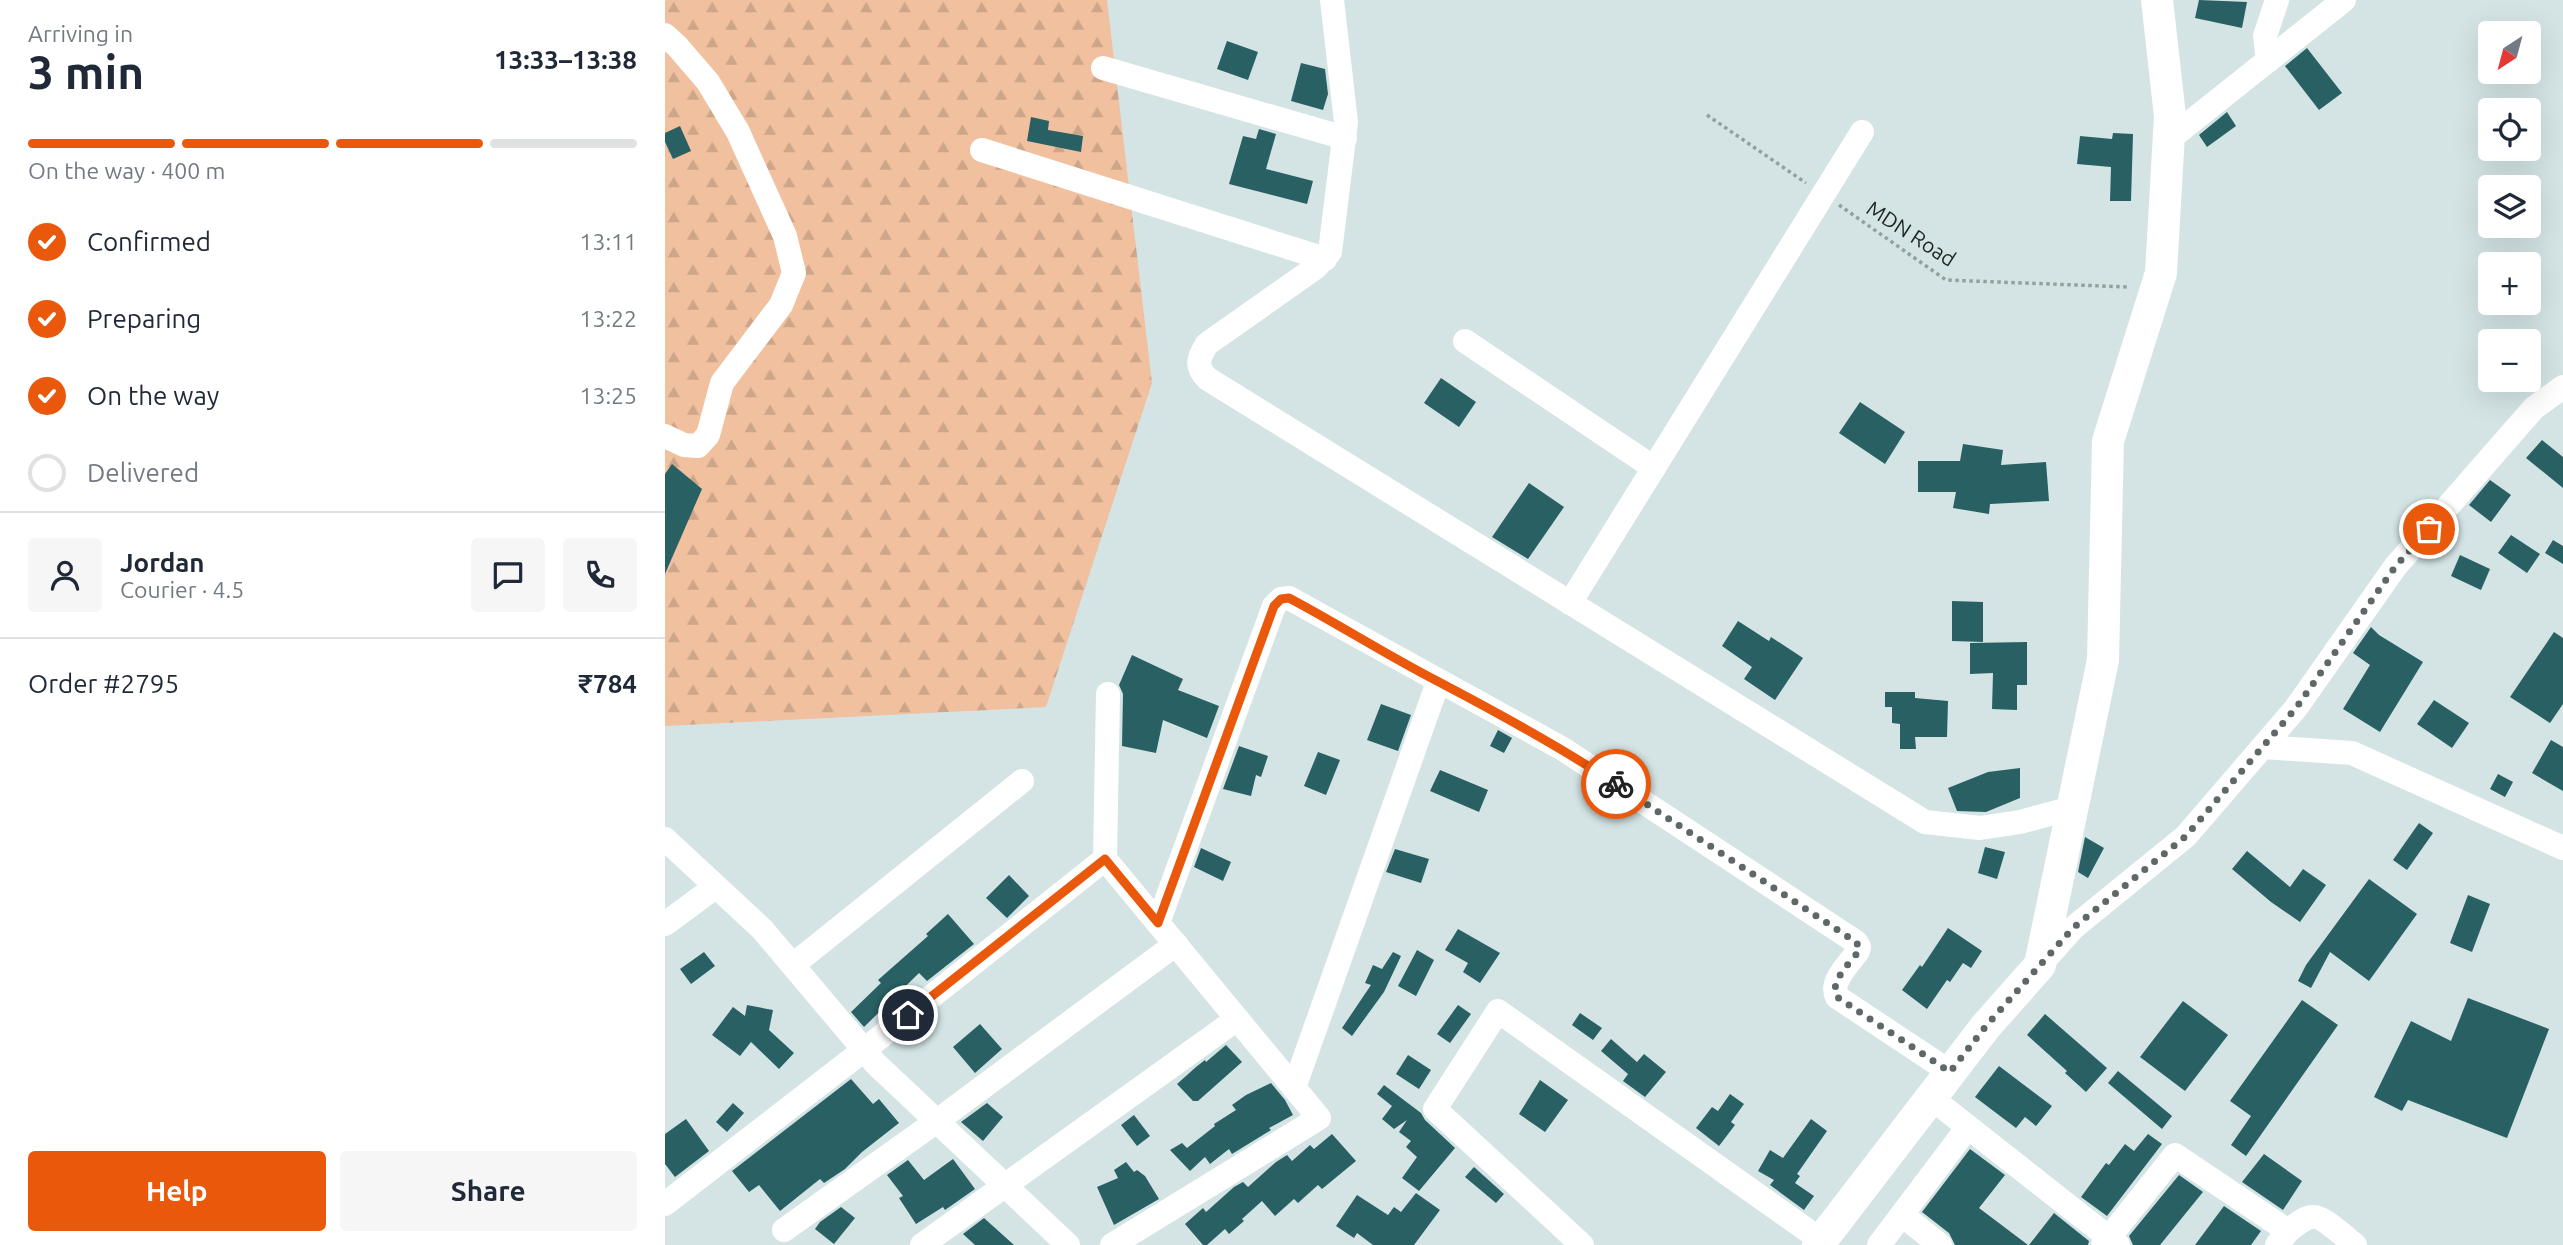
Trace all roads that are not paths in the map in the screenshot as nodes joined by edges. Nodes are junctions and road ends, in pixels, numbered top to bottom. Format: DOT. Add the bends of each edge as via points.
graph roads {
  1 [pos="1332,0"];
  2 [pos="2277,0"];
  3 [pos="2344,0"];
  4 [pos="2156,8"];
  5 [pos="665,35"];
  6 [pos="2268,61"];
  7 [pos="1103,68"];
  8 [pos="1862,132"];
  9 [pos="1345,138"];
  10 [pos="2168,140"];
  11 [pos="982,150"];
  12 [pos="1325,259"];
  13 [pos="1465,341"];
  14 [pos="2563,387"];
  15 [pos="665,436"];
  16 [pos="1654,468"];
  17 [pos="1570,603"];
  18 [pos="1438,682"];
  19 [pos="1108,694"];
  20 [pos="2263,747"];
  21 [pos="1022,781"];
  22 [pos="2073,808"];
  23 [pos="665,839"];
  24 [pos="2563,848"];
  25 [pos="1105,859"];
  26 [pos="715,887"];
  27 [pos="1158,923"];
  28 [pos="665,924"];
  29 [pos="1176,944"];
  30 [pos="793,965"];
  31 [pos="2040,965"];
  32 [pos="1237,1019"];
  33 [pos="864,1050"];
  34 [pos="1950,1072"];
  35 [pos="1294,1088"];
  36 [pos="1930,1097"];
  37 [pos="937,1121"];
  38 [pos="1968,1127"];
  39 [pos="1006,1186"];
  40 [pos="665,1204"];
  41 [pos="1902,1215"];
  42 [pos="784,1230"];
  43 [pos="2283,1238"];
  44 [pos="1820,1242"];
  45 [pos="2110,1242"];
  46 [pos="922,1245"];
  47 [pos="1068,1245"];
  48 [pos="1112,1245"];
  49 [pos="1582,1245"];
  50 [pos="1879,1245"];
  51 [pos="1940,1245"];
  52 [pos="2355,1245"];
  1 -- 9 [label="street"];
  2 -- 6 [label="street" via="2265,36"];
  3 -- 6 [label="street"];
  4 -- 10 [label="main road"];
  5 -- 15 [label="street" via="708,82 738,132 785,236 794,274 781,305 722,383 708,435 698,446"];
  6 -- 10 [label="street"];
  7 -- 9 [label="street"];
  8 -- 16 [label="street"];
  9 -- 12 [label="street" via="1332,244"];
  10 -- 22 [label="main road" via="2161,272 2108,441 2103,660"];
  11 -- 12 [label="street"];
  12 -- 17 [label="street" via="1207,344 1198,365 1202,374"];
  13 -- 16 [label="street"];
  14 -- 20 [label="street" via="2533,408 2395,567 2296,708"];
  16 -- 17 [label="street"];
  17 -- 22 [label="street" via="1925,822 1980,828"];
  18 -- 27 [label="street" via="1289,598 1281,599 1274,606"];
  18 -- 34 [label="street" via="1563,749 1856,942 1859,951 1835,983 1837,997"];
  18 -- 35 [label="street"];
  19 -- 25 [label="street"];
  20 -- 24 [label="street" via="2352,753"];
  20 -- 31 [label="street" via="2186,836 2073,928"];
  21 -- 30 [label="street"];
  22 -- 31 [label="main road"];
  23 -- 26 [label="street"];
  25 -- 27 [label="street"];
  25 -- 33 [label="street"];
  26 -- 28 [label="street"];
  26 -- 30 [label="street" via="762,929"];
  27 -- 29 [label="street"];
  29 -- 32 [label="street"];
  29 -- 37 [label="street"];
  30 -- 33 [label="street"];
  31 -- 34 [label="main road"];
  32 -- 35 [label="street"];
  32 -- 39 [label="street"];
  33 -- 37 [label="street"];
  33 -- 40 [label="street"];
  34 -- 36 [label="main road"];
  35 -- 48 [label="street" via="1319,1118"];
  36 -- 38 [label="street"];
  36 -- 44 [label="main road"];
  37 -- 39 [label="street"];
  37 -- 42 [label="street"];
  38 -- 41 [label="street"];
  38 -- 45 [label="street"];
  39 -- 46 [label="street"];
  39 -- 47 [label="street"];
  41 -- 50 [label="street"];
  41 -- 51 [label="street"];
  43 -- 45 [label="street" via="2175,1155"];
  43 -- 52 [label="street" via="2313,1217"];
  44 -- 49 [label="street" via="1498,1012 1435,1109"];
}
